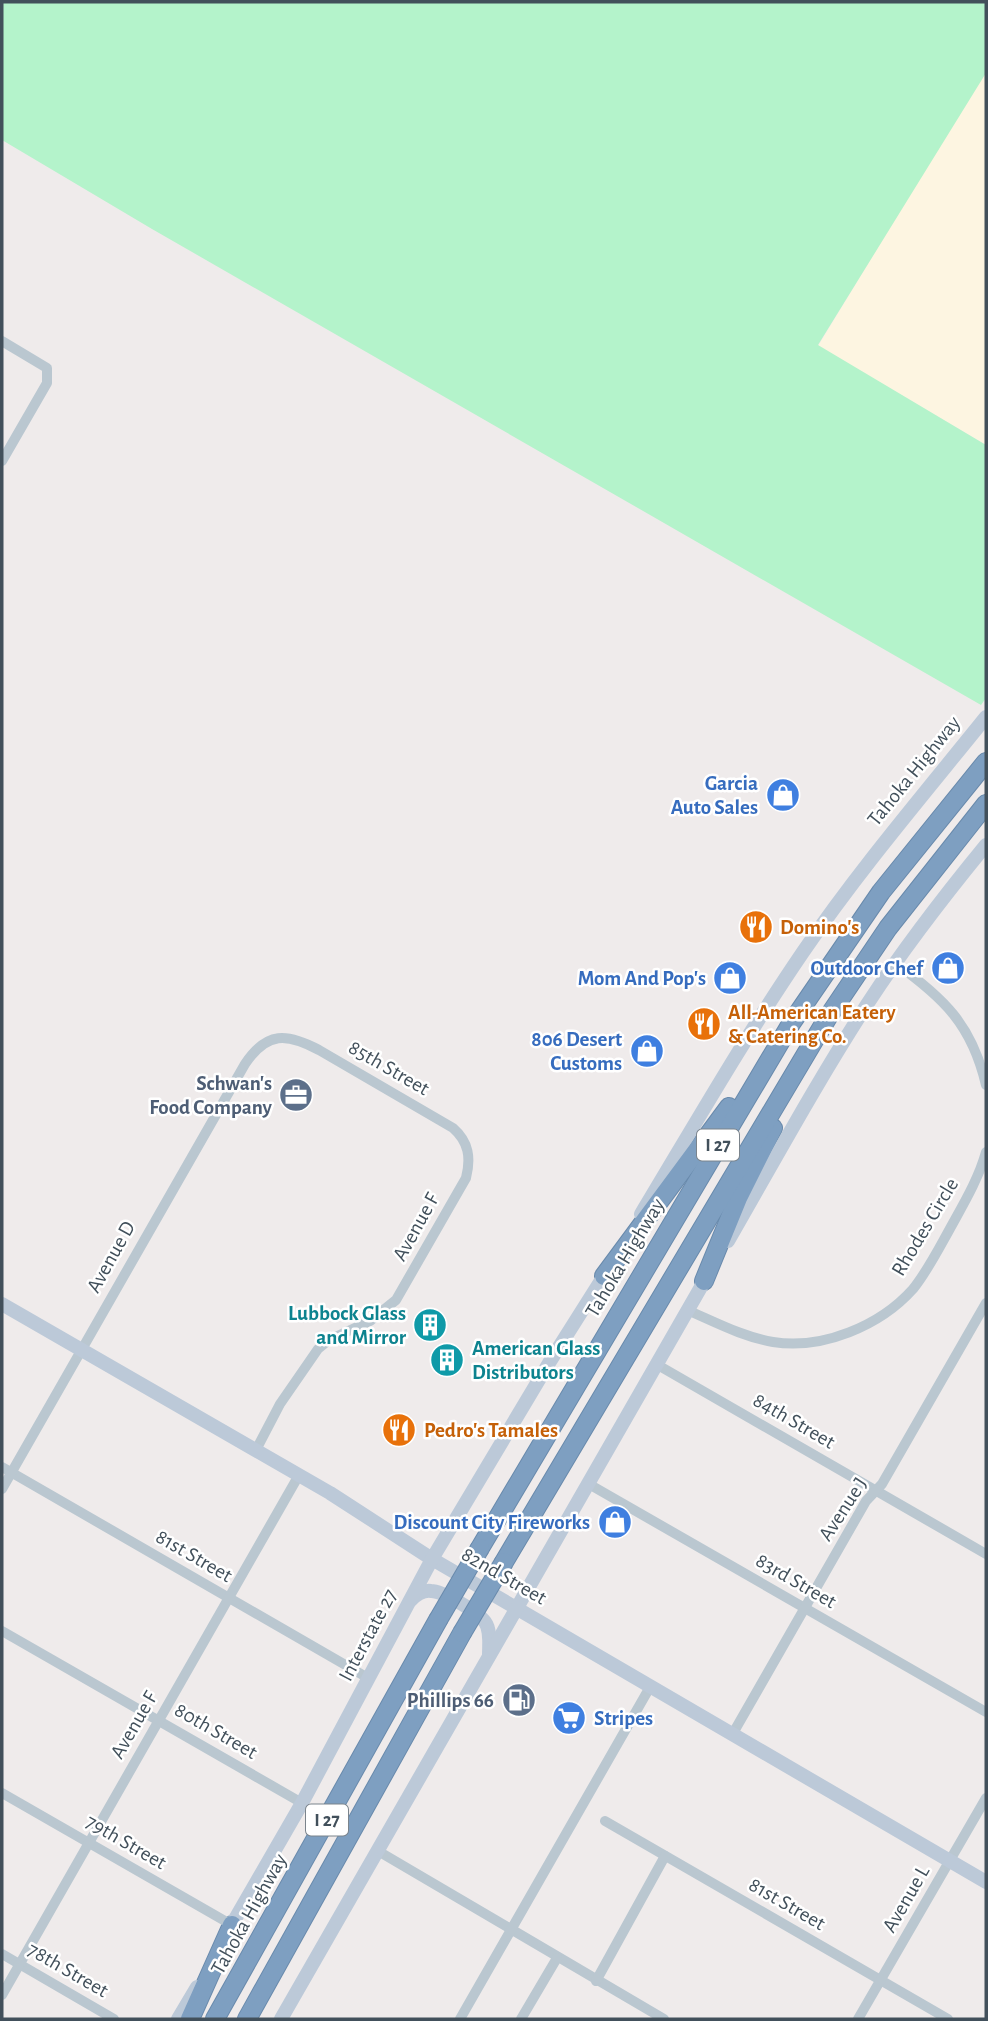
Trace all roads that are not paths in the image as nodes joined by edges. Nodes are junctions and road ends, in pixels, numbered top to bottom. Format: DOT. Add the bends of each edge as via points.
graph roads {
  1 [pos="2,341"];
  2 [pos="2,461"];
  3 [pos="986,717"];
  4 [pos="986,762"];
  5 [pos="986,804"];
  6 [pos="986,845"];
  7 [pos="895,963"];
  8 [pos="784,1035"];
  9 [pos="259,1046"];
  10 [pos="810,1046"];
  11 [pos="986,1085"];
  12 [pos="986,1152"];
  13 [pos="468,1171"];
  14 [pos="604,1276"];
  15 [pos="704,1281"];
  16 [pos="986,1303"];
  17 [pos="2,1304"];
  18 [pos="687,1310"];
  19 [pos="82,1350"];
  20 [pos="656,1364"];
  21 [pos="256,1450"];
  22 [pos="6,1470"];
  23 [pos="299,1475"];
  24 [pos="587,1483"];
  25 [pos="2,1489"];
  26 [pos="876,1490"];
  27 [pos="986,1554"];
  28 [pos="432,1559"];
  29 [pos="229,1598"];
  30 [pos="408,1602"];
  31 [pos="516,1607"];
  32 [pos="804,1608"];
  33 [pos="2,1630"];
  34 [pos="489,1656"];
  35 [pos="368,1678"];
  36 [pos="650,1687"];
  37 [pos="986,1712"];
  38 [pos="159,1721"];
  39 [pos="732,1735"];
  40 [pos="2,1793"];
  41 [pos="986,1798"];
  42 [pos="302,1803"];
  43 [pos="606,1821"];
  44 [pos="89,1844"];
  45 [pos="378,1851"];
  46 [pos="664,1856"];
  47 [pos="950,1861"];
  48 [pos="986,1882"];
  49 [pos="232,1925"];
  50 [pos="511,1930"];
  51 [pos="2,1954"];
  52 [pos="557,1958"];
  53 [pos="19,1964"];
  54 [pos="596,1980"];
  55 [pos="881,1980"];
  56 [pos="2,1995"];
  57 [pos="114,2019"];
  58 [pos="178,2019"];
  59 [pos="190,2019"];
  60 [pos="215,2019"];
  61 [pos="247,2019"];
  62 [pos="281,2019"];
  63 [pos="460,2019"];
  64 [pos="521,2019"];
  65 [pos="664,2019"];
  66 [pos="858,2019"];
  67 [pos="948,2019"];
  1 -- 2 [label="street" via="47,368 47,383"];
  3 -- 14 [label="main road, Tahoka Highway" via="804,951"];
  4 -- 8 [label="highway, Tahoka Highway / I 27" via="881,892"];
  5 -- 10 [label="highway, I 27" via="888,928"];
  6 -- 7 [label="main road"];
  7 -- 11 [label="street" via="954,1013 974,1047"];
  7 -- 15 [label="main road" via="802,1108"];
  8 -- 14 [label="highway"];
  8 -- 60 [label="highway, Tahoka Highway / I 27, bridge" via="480,1548"];
  9 -- 13 [label="street, 85th Street" via="284,1038 303,1042 391,1091 458,1133 468,1149"];
  9 -- 19 [label="street, Avenue D" via="192,1154"];
  10 -- 15 [label="highway"];
  10 -- 61 [label="highway, I 27, bridge" via="462,1633"];
  12 -- 18 [label="street, Rhodes Circle" via="972,1188 924,1273 901,1300 872,1321 822,1340 786,1343 741,1333"];
  13 -- 21 [label="street, Avenue F" via="396,1300 370,1321 317,1349"];
  14 -- 28 [label="main road, Interstate 27"];
  15 -- 18 [label="main road"];
  16 -- 26 [label="street, Avenue J"];
  17 -- 19 [label="main road, 82nd Street"];
  18 -- 20 [label="main road"];
  19 -- 21 [label="main road, 82nd Street"];
  19 -- 22 [label="street, Avenue D"];
  20 -- 24 [label="main road"];
  20 -- 26 [label="street, 84th Street"];
  21 -- 23 [label="main road, 82nd Street"];
  22 -- 25 [label="street, Avenue D"];
  22 -- 29 [label="street, 81st Street"];
  23 -- 28 [label="main road, 82nd Street"];
  23 -- 29 [label="street, Avenue F"];
  24 -- 31 [label="main road"];
  24 -- 32 [label="street, 83rd Street"];
  26 -- 27 [label="street, 84th Street"];
  26 -- 32 [label="street, Avenue J"];
  28 -- 30 [label="main road, Interstate 27"];
  28 -- 31 [label="main road, 82nd Street"];
  29 -- 35 [label="street, 81st Street"];
  29 -- 38 [label="street, Avenue F"];
  30 -- 34 [label="main road" via="422,1592 436,1591 467,1608 487,1624"];
  30 -- 35 [label="main road, Interstate 27"];
  31 -- 34 [label="main road"];
  31 -- 36 [label="main road, 82nd Street"];
  32 -- 37 [label="street, 83rd Street"];
  32 -- 39 [label="street, Avenue J"];
  33 -- 38 [label="street, 80th Street"];
  34 -- 45 [label="main road"];
  35 -- 42 [label="main road, Interstate 27"];
  36 -- 39 [label="main road, 82nd Street"];
  36 -- 50 [label="street"];
  38 -- 42 [label="street, 80th Street"];
  38 -- 44 [label="street, Avenue F"];
  39 -- 47 [label="main road, 82nd Street"];
  40 -- 44 [label="street, 79th Street"];
  41 -- 47 [label="street, Avenue L"];
  42 -- 49 [label="main road, Interstate 27"];
  43 -- 46 [label="street, 81st Street"];
  44 -- 49 [label="street, 79th Street"];
  44 -- 53 [label="street, Avenue F"];
  45 -- 50 [label="street"];
  45 -- 62 [label="main road"];
  46 -- 54 [label="street"];
  46 -- 55 [label="street, 81st Street"];
  47 -- 48 [label="main road, 82nd Street"];
  47 -- 55 [label="street, Avenue L"];
  49 -- 58 [label="main road, Interstate 27"];
  49 -- 59 [label="highway"];
  50 -- 52 [label="street"];
  50 -- 63 [label="street"];
  51 -- 53 [label="street, 78th Street"];
  52 -- 54 [label="street"];
  52 -- 64 [label="street"];
  53 -- 56 [label="street, Avenue F"];
  53 -- 57 [label="street, 78th Street"];
  54 -- 65 [label="street"];
  55 -- 66 [label="street, Avenue L"];
  55 -- 67 [label="street, 81st Street"];
}
